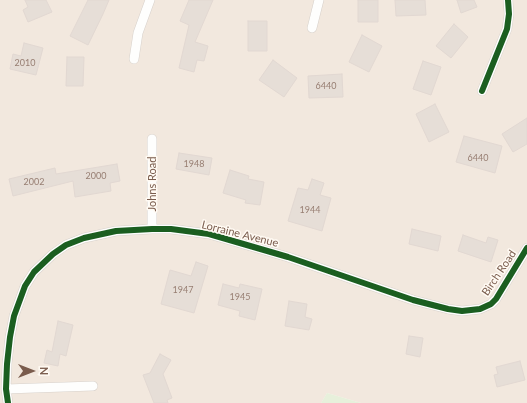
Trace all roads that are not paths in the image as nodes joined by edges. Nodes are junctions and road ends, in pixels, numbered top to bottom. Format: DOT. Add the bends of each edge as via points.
graph roads {
  1 [pos="150,0"];
  2 [pos="320,0"];
  3 [pos="508,0"];
  4 [pos="312,28"];
  5 [pos="134,59"];
  6 [pos="482,91"];
  7 [pos="152,139"];
  8 [pos="152,228"];
  9 [pos="527,248"];
  10 [pos="462,311"];
  11 [pos="93,386"];
  12 [pos="6,389"];
  13 [pos="8,403"];
  1 -- 5 [label="street" via="138,33"];
  2 -- 4 [label="street"];
  3 -- 6 [label="street" via="507,28"];
  7 -- 8 [label="street, Johns Road"];
  8 -- 10 [label="street, Lorraine Avenue" via="209,234 288,257 413,300"];
  8 -- 12 [label="street, Lorraine Avenue" via="116,231 84,238 66,245 34,272 25,286 14,316"];
  9 -- 10 [label="street, Birch Road" via="496,299 480,309"];
  11 -- 12 [label="street"];
  12 -- 13 [label="street, Lorraine Avenue"];
}
